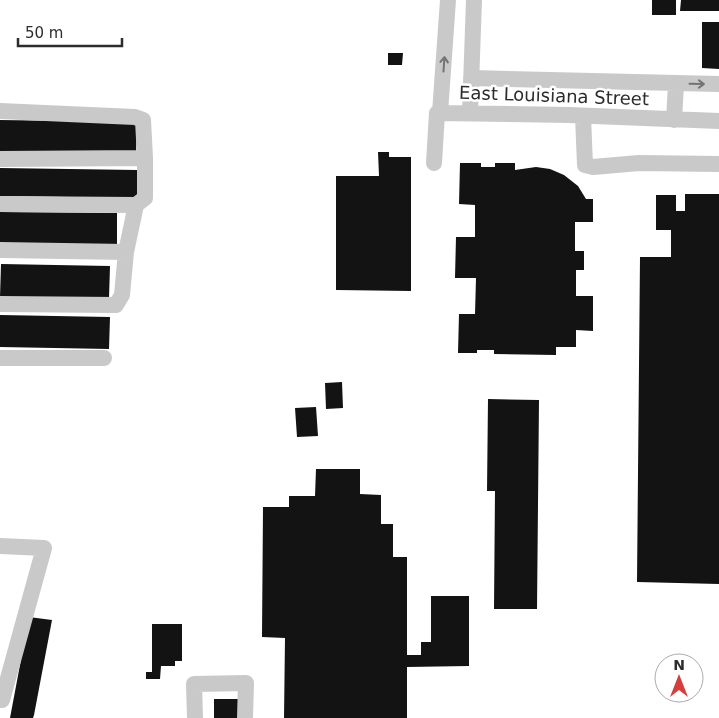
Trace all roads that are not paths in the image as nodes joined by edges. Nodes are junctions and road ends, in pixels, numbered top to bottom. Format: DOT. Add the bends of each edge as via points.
graph roads {
  1 [pos="448,0"];
  2 [pos="474,0"];
  3 [pos="471,78"];
  4 [pos="676,84"];
  5 [pos="719,84"];
  6 [pos="0,111"];
  7 [pos="439,113"];
  8 [pos="470,113"];
  9 [pos="583,116"];
  10 [pos="674,120"];
  11 [pos="719,121"];
  12 [pos="144,158"];
  13 [pos="0,159"];
  14 [pos="434,163"];
  15 [pos="719,164"];
  16 [pos="0,204"];
  17 [pos="136,205"];
  18 [pos="0,250"];
  19 [pos="126,252"];
  20 [pos="0,304"];
  21 [pos="0,358"];
  22 [pos="104,358"];
  23 [pos="0,546"];
  24 [pos="0,701"];
  25 [pos="195,718"];
  26 [pos="245,718"];
  7 -- 1 [label="street, one-way"];
  2 -- 3 [label="street"];
  3 -- 4 [label="street"];
  3 -- 8 [label="street"];
  4 -- 5 [label="street, one-way"];
  4 -- 10 [label="street"];
  6 -- 12 [label="street" via="135,117 143,120"];
  7 -- 8 [label="street, East Louisiana Street"];
  7 -- 14 [label="street, East Louisiana Street"];
  8 -- 9 [label="street, East Louisiana Street"];
  9 -- 10 [label="street, East Louisiana Street"];
  9 -- 15 [label="street" via="585,165"];
  10 -- 11 [label="street, East Louisiana Street"];
  12 -- 13 [label="street"];
  12 -- 17 [label="street" via="145,198"];
  16 -- 17 [label="street"];
  17 -- 19 [label="street"];
  18 -- 19 [label="street"];
  19 -- 20 [label="street" via="122,295 116,305"];
  21 -- 22 [label="street"];
  23 -- 24 [label="street" via="44,548"];
  25 -- 26 [label="street" via="194,684 246,683"];
}
